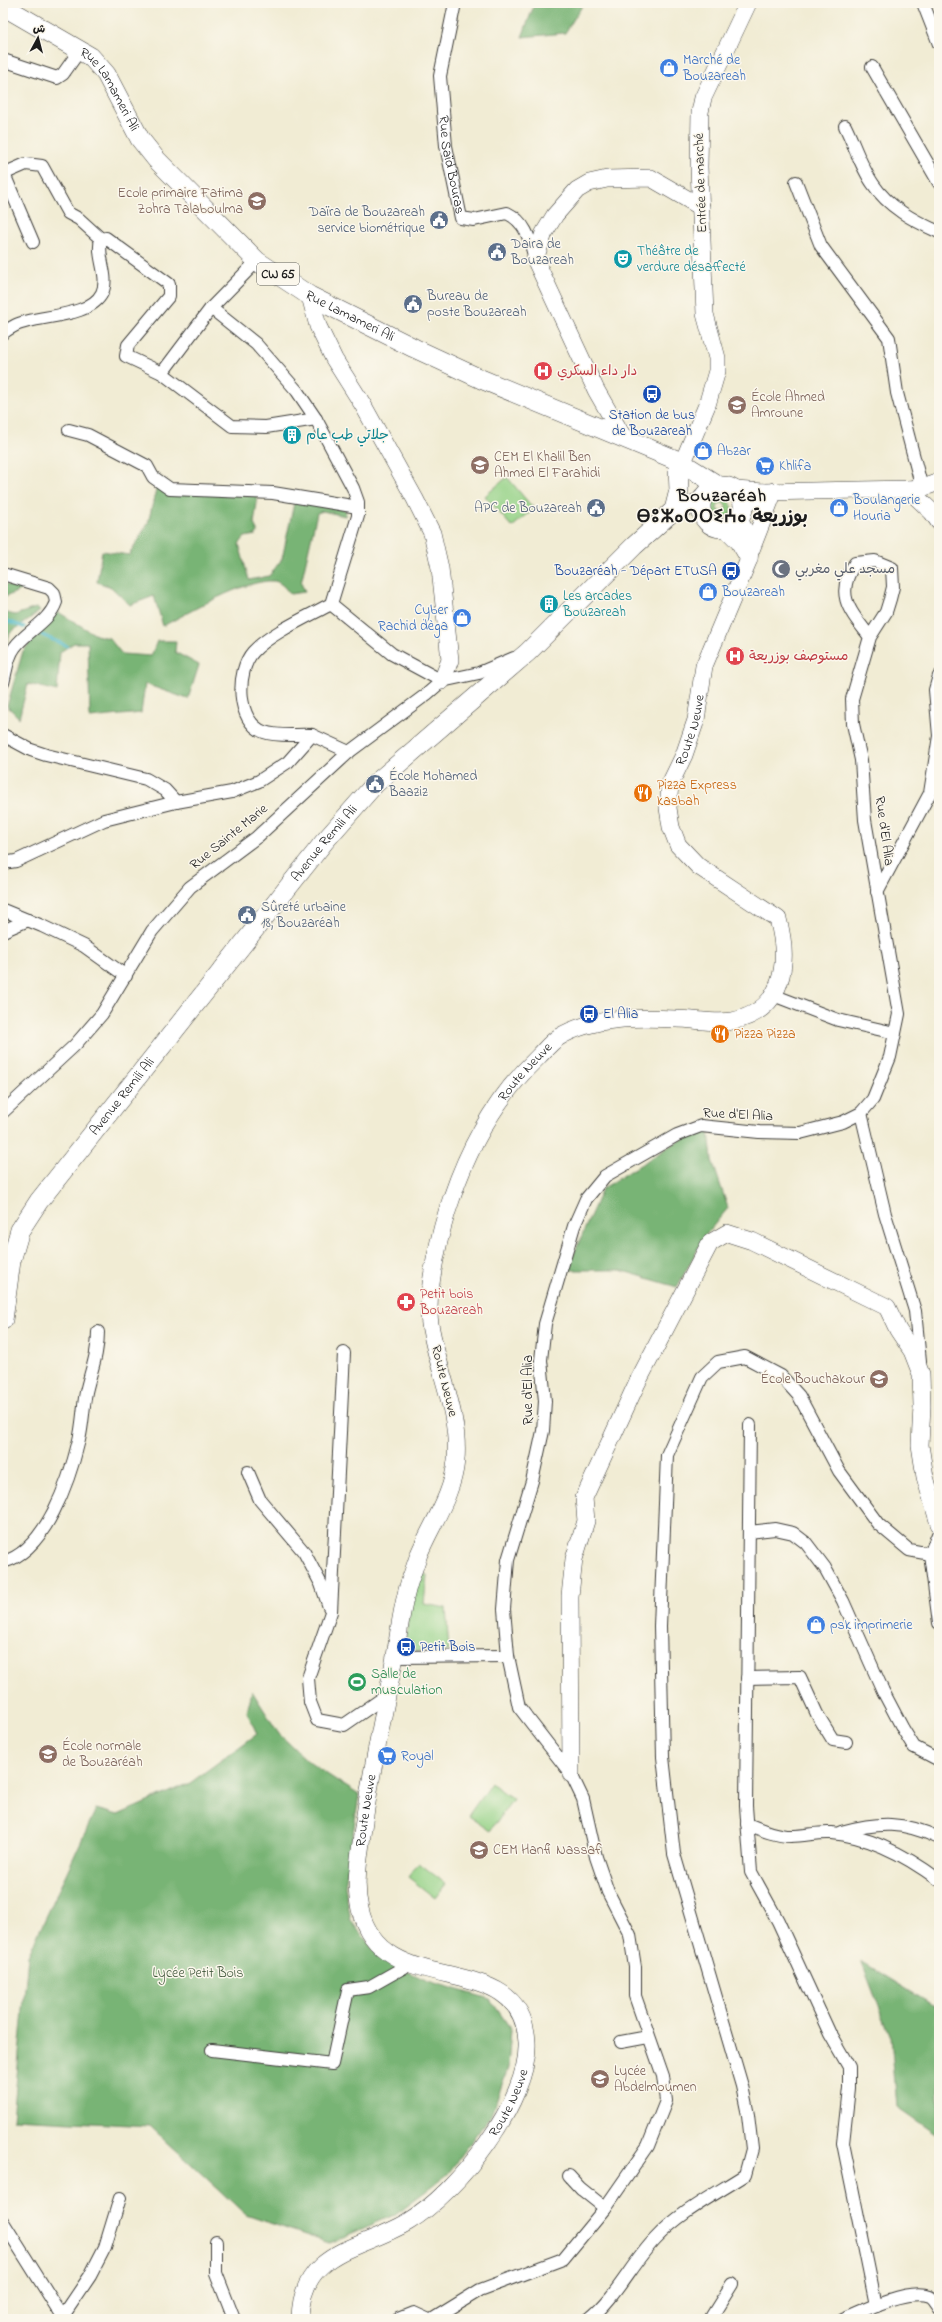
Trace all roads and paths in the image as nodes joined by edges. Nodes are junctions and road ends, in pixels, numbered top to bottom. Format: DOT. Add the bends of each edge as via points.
graph roads {
  1 [pos="455,3"];
  2 [pos="748,3"];
  3 [pos="923,3"];
  4 [pos="7,9"];
  5 [pos="939,44"];
  6 [pos="80,50"];
  7 [pos="3,60"];
  8 [pos="872,67"];
  9 [pos="845,126"];
  10 [pos="3,174"];
  11 [pos="796,182"];
  12 [pos="939,184"];
  13 [pos="702,207"];
  14 [pos="939,232"];
  15 [pos="101,239"];
  16 [pos="33,242"];
  17 [pos="535,259"];
  18 [pos="257,261"];
  19 [pos="310,296"];
  20 [pos="211,308"];
  21 [pos="3,333"];
  22 [pos="162,372"];
  23 [pos="316,419"];
  24 [pos="69,430"];
  25 [pos="623,437"];
  26 [pos="675,462"];
  27 [pos="939,482"];
  28 [pos="915,488"];
  29 [pos="769,492"];
  30 [pos="721,506"];
  31 [pos="358,507"];
  32 [pos="674,510"];
  33 [pos="939,522"];
  34 [pos="750,555"];
  35 [pos="3,574"];
  36 [pos="331,604"];
  37 [pos="870,637"];
  38 [pos="528,652"];
  39 [pos="939,676"];
  40 [pos="442,681"];
  41 [pos="3,683"];
  42 [pos="3,735"];
  43 [pos="312,736"];
  44 [pos="349,752"];
  45 [pos="176,802"];
  46 [pos="3,863"];
  47 [pos="877,892"];
  48 [pos="3,910"];
  49 [pos="28,920"];
  50 [pos="3,931"];
  51 [pos="126,976"];
  52 [pos="773,995"];
  53 [pos="895,1034"];
  54 [pos="3,1112"];
  55 [pos="861,1114"];
  56 [pos="3,1320"];
  57 [pos="98,1332"];
  58 [pos="344,1353"];
  59 [pos="921,1374"];
  60 [pos="750,1425"];
  61 [pos="248,1472"];
  62 [pos="939,1524"];
  63 [pos="749,1532"];
  64 [pos="939,1532"];
  65 [pos="935,1548"];
  66 [pos="3,1562"];
  67 [pos="331,1612"];
  68 [pos="939,1623"];
  69 [pos="508,1656"];
  70 [pos="395,1657"];
  71 [pos="747,1678"];
  72 [pos="386,1696"];
  73 [pos="846,1742"];
  74 [pos="939,1760"];
  75 [pos="571,1774"];
  76 [pos="748,1824"];
  77 [pos="836,1834"];
  78 [pos="939,1838"];
  79 [pos="939,1880"];
  80 [pos="408,1965"];
  81 [pos="648,2037"];
  82 [pos="621,2042"];
  83 [pos="212,2050"];
  84 [pos="570,2176"];
  85 [pos="120,2198"];
  86 [pos="605,2208"];
  87 [pos="3,2222"];
  88 [pos="216,2242"];
  89 [pos="732,2284"];
  90 [pos="876,2305"];
  91 [pos="939,2308"];
  92 [pos="939,2312"];
  93 [pos="64,2317"];
  94 [pos="234,2319"];
  95 [pos="300,2319"];
  96 [pos="399,2319"];
  97 [pos="427,2319"];
  98 [pos="433,2319"];
  99 [pos="589,2319"];
  100 [pos="714,2319"];
  101 [pos="843,2319"];
  102 [pos="937,2319"];
  1 -- 17 [label="street, Rue Saïd Bouras" via="440,83 446,146 461,218 474,220 507,212 516,217 526,230"];
  2 -- 13 [label="street, Entrée de marché" via="703,98 699,132"];
  3 -- 5 [label="street"];
  4 -- 6 [label="main road, Rue Lamameri Ali / CW 65"];
  6 -- 7 [label="street" via="63,74 57,78"];
  6 -- 18 [label="main road, Rue Lamameri Ali / CW 65" via="106,74 131,125 144,144"];
  8 -- 12 [label="street"];
  9 -- 14 [label="street" via="873,184 892,205"];
  10 -- 15 [label="street" via="26,164 42,166 68,213 79,218"];
  10 -- 16 [label="street"];
  11 -- 28 [label="street" via="821,246 889,338"];
  13 -- 17 [label="street" via="651,178 607,178 589,183 577,190 555,215 544,233"];
  13 -- 26 [label="street, Entrée de marché" via="705,314 717,358 717,371 707,405"];
  15 -- 21 [label="street" via="99,248 105,280 102,294 94,302 60,316 17,324"];
  15 -- 22 [label="street" via="112,241 169,284 169,296 126,350 126,356 132,360"];
  17 -- 25 [label="street, Rue Saïd Bouras" via="596,390"];
  18 -- 19 [label="main road, Rue Lamameri Ali / CW 65"];
  18 -- 20 [label="street"];
  19 -- 25 [label="main road, Rue Lamameri Ali / CW 65" via="481,379"];
  19 -- 40 [label="street" via="318,326 334,360 371,418 432,534 440,568 450,660"];
  20 -- 22 [label="street"];
  20 -- 23 [label="street" via="273,360"];
  22 -- 23 [label="street" via="232,426 266,427"];
  23 -- 31 [label="street" via="353,488"];
  24 -- 31 [label="street" via="88,435 146,466 153,478 170,489 273,493"];
  25 -- 26 [label="main road, Rue Lamameri Ali / CW 65"];
  26 -- 30 [label="main road, Rue Lamameri Ali"];
  26 -- 32 [label="main road" via="680,490"];
  27 -- 28 [label="street"];
  28 -- 29 [label="street"];
  28 -- 33 [label="street"];
  29 -- 30 [label="street"];
  29 -- 34 [label="street, Route Neuve"];
  30 -- 32 [label="main road, Avenue Remili Ali"];
  30 -- 34 [label="street" via="748,536"];
  31 -- 36 [label="street" via="357,522"];
  32 -- 38 [label="main road, Avenue Remili Ali" via="634,546"];
  34 -- 52 [label="street, Route Neuve" via="704,666 696,720 684,755 670,784 668,808 671,827 678,845 698,866 778,919 783,937 782,980"];
  35 -- 41 [label="street" via="49,588 56,596 56,602 44,620 15,647 10,655"];
  36 -- 40 [label="street" via="392,654"];
  36 -- 43 [label="street" via="262,643 252,652 241,677 243,703 255,728 265,732"];
  37 -- 37 [label="street, Rue d'El Alia" via="886,612 893,587 892,568 875,561 855,563 846,577 845,595 850,610"];
  37 -- 47 [label="street, Rue d'El Alia" via="852,699 853,724 861,760 865,820"];
  38 -- 40 [label="street, Rue Sainte Marie" via="479,673"];
  38 -- 56 [label="main road, Avenue Remili Ali" via="375,784 324,842 39,1201 20,1230 11,1261"];
  39 -- 47 [label="street" via="935,690 939,736 930,793"];
  40 -- 44 [label="street, Rue Sainte Marie"];
  42 -- 45 [label="street" via="46,755 146,779 165,790"];
  43 -- 44 [label="street"];
  43 -- 45 [label="street" via="288,762 259,781 232,792"];
  44 -- 51 [label="street, Rue Sainte Marie" via="257,837 190,888 152,931"];
  45 -- 46 [label="street" via="104,820 22,859"];
  47 -- 53 [label="street, Rue d'El Alia" via="899,1014"];
  48 -- 49 [label="street"];
  49 -- 50 [label="street"];
  49 -- 51 [label="street" via="84,946"];
  51 -- 54 [label="street, Rue Sainte Marie" via="102,1014 75,1044"];
  52 -- 53 [label="street" via="838,1020"];
  52 -- 70 [label="street, Route Neuve" via="758,1011 745,1018 725,1022 672,1018 596,1022 557,1038 525,1069 494,1108 467,1157 450,1201 434,1264 429,1320 456,1430 456,1461 450,1490 419,1554 403,1602"];
  53 -- 55 [label="street, Rue d'El Alia" via="890,1057 873,1099"];
  55 -- 59 [label="street" via="884,1214 915,1311"];
  55 -- 69 [label="street, Rue d'El Alia" via="844,1122 800,1133 701,1126 677,1135 605,1176 586,1198 574,1226 545,1324 541,1360 545,1402 543,1431 532,1482 508,1560 504,1609"];
  57 -- 66 [label="street" via="98,1350 86,1391 79,1440 62,1493 49,1520 37,1536 22,1552"];
  58 -- 67 [label="street"];
  59 -- 62 [label="street" via="920,1445 925,1477"];
  59 -- 75 [label="street" via="912,1351 887,1307 752,1241 727,1233 710,1243 637,1383 584,1498 586,1521 574,1559 570,1596"];
  60 -- 63 [label="street"];
  61 -- 67 [label="street" via="260,1500 304,1552 321,1584"];
  63 -- 71 [label="street"];
  63 -- 74 [label="street" via="775,1529 793,1533 806,1543 825,1568 844,1601 883,1691 914,1747"];
  64 -- 65 [label="street"];
  65 -- 68 [label="street"];
  65 -- 99 [label="street" via="909,1550 878,1524 839,1471 799,1396 781,1376 745,1357 718,1362 702,1378 666,1455 660,1626 663,1757 674,1854 742,2086 752,2149 745,2175 681,2216 656,2237 603,2306"];
  67 -- 72 [label="street" via="308,1678 310,1702 317,1720 344,1725"];
  69 -- 70 [label="street"];
  69 -- 75 [label="street, Rue d'El Alia" via="519,1707"];
  70 -- 72 [label="street, Route Neuve"];
  71 -- 73 [label="street" via="800,1677 817,1714 833,1740"];
  71 -- 76 [label="street"];
  72 -- 80 [label="street, Route Neuve" via="364,1817 356,1878 360,1911 370,1934 386,1951"];
  75 -- 81 [label="street, Rue d'El Alia" via="583,1799 596,1856 608,1892 630,1935 635,1967 635,1996"];
  76 -- 77 [label="street" via="772,1834"];
  76 -- 90 [label="street" via="751,1872 778,1921 830,2034 849,2067 843,2143"];
  77 -- 78 [label="street" via="869,1825 892,1824 920,1829"];
  77 -- 79 [label="street" via="882,1846 919,1865"];
  80 -- 83 [label="street" via="368,1988 348,1990 332,2064"];
  80 -- 95 [label="street, Route Neuve" via="493,1987 510,1998 521,2018 527,2041 524,2067 507,2108 470,2168 437,2201 407,2223 338,2253 317,2269 306,2284 300,2303"];
  81 -- 82 [label="street"];
  81 -- 86 [label="street, Rue d'El Alia" via="664,2076 666,2101 648,2146"];
  84 -- 86 [label="street" via="580,2188"];
  85 -- 93 [label="street" via="105,2247"];
  86 -- 98 [label="street, Rue d'El Alia" via="563,2258 480,2290"];
  87 -- 93 [label="street" via="38,2281"];
  88 -- 94 [label="street" via="216,2273"];
  89 -- 100 [label="street" via="712,2316"];
  90 -- 91 [label="street" via="918,2294 931,2297"];
  90 -- 101 [label="street"];
  92 -- 102 [label="street"];
  96 -- 97 [label="street" via="414,2313"];
}
